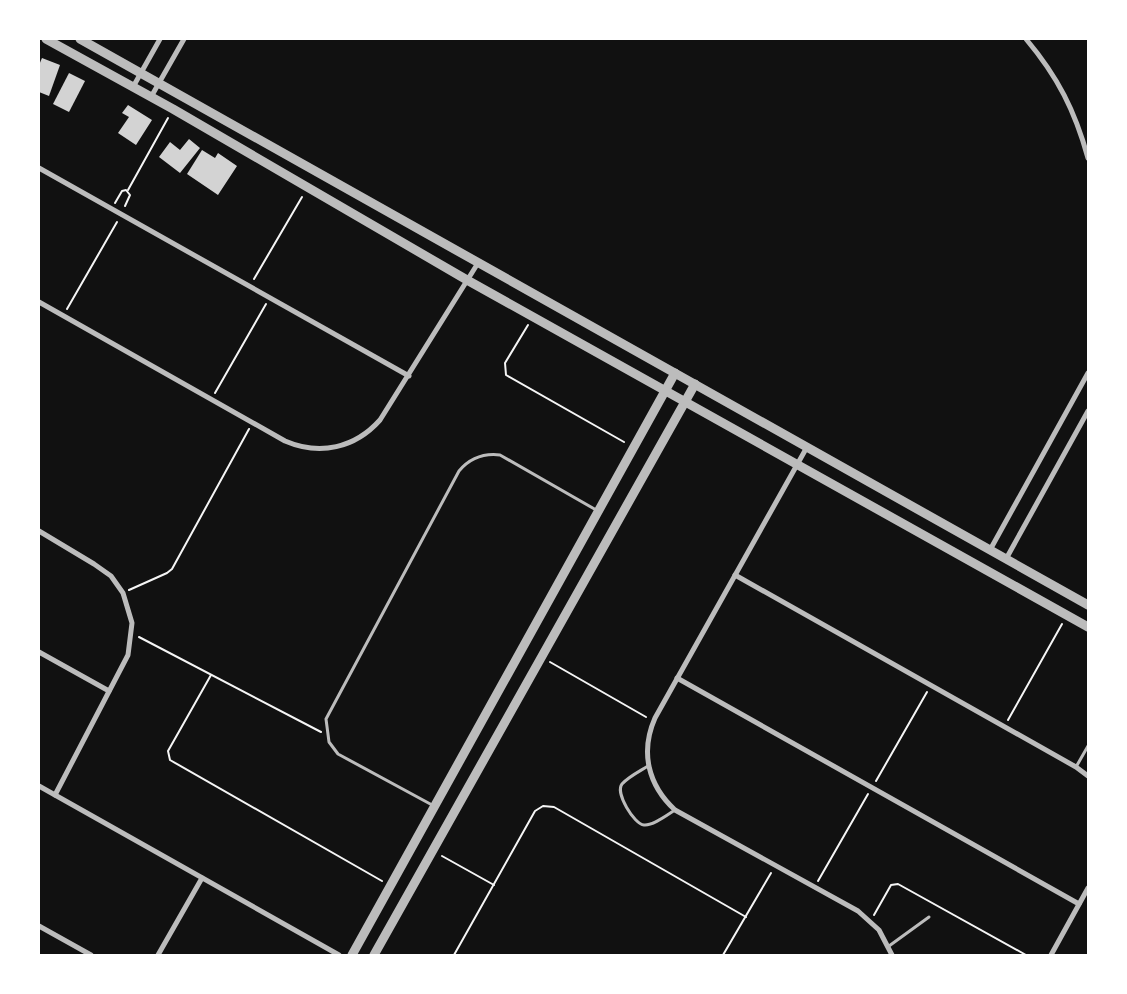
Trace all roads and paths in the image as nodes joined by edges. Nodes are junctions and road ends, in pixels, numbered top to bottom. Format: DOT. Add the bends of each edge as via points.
graph roads {
  1 [pos="46,39"];
  2 [pos="80,39"];
  3 [pos="160,39"];
  4 [pos="184,39"];
  5 [pos="1026,39"];
  6 [pos="140,73"];
  7 [pos="159,84"];
  8 [pos="133,87"];
  9 [pos="151,97"];
  10 [pos="173,110"];
  11 [pos="1088,158"];
  12 [pos="39,168"];
  13 [pos="308,188"];
  14 [pos="128,191"];
  15 [pos="112,208"];
  16 [pos="121,214"];
  17 [pos="478,263"];
  18 [pos="467,280"];
  19 [pos="250,286"];
  20 [pos="270,297"];
  21 [pos="39,302"];
  22 [pos="63,315"];
  23 [pos="533,317"];
  24 [pos="675,373"];
  25 [pos="1088,373"];
  26 [pos="409,376"];
  27 [pos="695,384"];
  28 [pos="665,391"];
  29 [pos="211,399"];
  30 [pos="685,402"];
  31 [pos="1088,411"];
  32 [pos="253,423"];
  33 [pos="807,447"];
  34 [pos="634,448"];
  35 [pos="797,465"];
  36 [pos="599,511"];
  37 [pos="39,532"];
  38 [pos="990,550"];
  39 [pos="1006,559"];
  40 [pos="735,575"];
  41 [pos="123,593"];
  42 [pos="1088,605"];
  43 [pos="1067,616"];
  44 [pos="1088,627"];
  45 [pos="132,634"];
  46 [pos="39,652"];
  47 [pos="542,657"];
  48 [pos="211,675"];
  49 [pos="677,678"];
  50 [pos="109,691"];
  51 [pos="653,721"];
  52 [pos="1004,726"];
  53 [pos="326,734"];
  54 [pos="1088,746"];
  55 [pos="648,766"];
  56 [pos="1076,767"];
  57 [pos="1088,776"];
  58 [pos="39,786"];
  59 [pos="55,795"];
  60 [pos="435,806"];
  61 [pos="675,810"];
  62 [pos="433,851"];
  63 [pos="776,865"];
  64 [pos="202,878"];
  65 [pos="494,885"];
  66 [pos="391,886"];
  67 [pos="1088,888"];
  68 [pos="1079,904"];
  69 [pos="746,917"];
  70 [pos="929,917"];
  71 [pos="871,922"];
  72 [pos="39,926"];
  73 [pos="888,946"];
  74 [pos="91,955"];
  75 [pos="158,955"];
  76 [pos="339,955"];
  77 [pos="352,955"];
  78 [pos="374,955"];
  79 [pos="454,955"];
  80 [pos="723,955"];
  81 [pos="892,955"];
  82 [pos="1026,955"];
  83 [pos="1050,955"];
  1 -- 8 [label="street"];
  2 -- 6 [label="street"];
  3 -- 6 [label="street"];
  4 -- 7 [label="street"];
  5 -- 11 [label="street" via="1048,64 1068,98"];
  6 -- 7 [label="street"];
  6 -- 8 [label="street"];
  7 -- 9 [label="street"];
  7 -- 17 [label="street"];
  8 -- 9 [label="street"];
  9 -- 10 [label="street"];
  10 -- 13 [label="street"];
  10 -- 14 [label="path"];
  12 -- 15 [label="street"];
  13 -- 18 [label="street"];
  13 -- 19 [label="path"];
  14 -- 15 [label="path" via="122,191"];
  14 -- 16 [label="path" via="130,195"];
  15 -- 16 [label="street"];
  16 -- 19 [label="street"];
  16 -- 22 [label="path"];
  17 -- 18 [label="street"];
  17 -- 24 [label="street"];
  18 -- 23 [label="street"];
  18 -- 26 [label="street"];
  19 -- 20 [label="street"];
  20 -- 26 [label="street"];
  20 -- 29 [label="path"];
  21 -- 22 [label="street"];
  22 -- 29 [label="street"];
  23 -- 28 [label="street"];
  23 -- 34 [label="path" via="505,364 506,375"];
  24 -- 27 [label="street"];
  24 -- 28 [label="street"];
  25 -- 38 [label="street"];
  26 -- 32 [label="street" via="374,427 358,439 340,446 302,447 284,441"];
  27 -- 30 [label="street"];
  27 -- 33 [label="street"];
  28 -- 30 [label="street"];
  28 -- 34 [label="street"];
  29 -- 32 [label="street"];
  30 -- 35 [label="street"];
  30 -- 47 [label="street"];
  31 -- 39 [label="street"];
  32 -- 41 [label="path" via="172,569"];
  33 -- 35 [label="street"];
  33 -- 38 [label="street"];
  34 -- 36 [label="street"];
  35 -- 40 [label="street"];
  35 -- 43 [label="street"];
  36 -- 53 [label="lane" via="506,457 487,454 469,461 459,471 328,712"];
  36 -- 60 [label="street"];
  37 -- 41 [label="street" via="103,569"];
  38 -- 39 [label="street"];
  39 -- 42 [label="street"];
  40 -- 49 [label="street"];
  40 -- 52 [label="street"];
  41 -- 45 [label="street" via="131,612"];
  43 -- 44 [label="street"];
  43 -- 52 [label="path"];
  45 -- 48 [label="path"];
  45 -- 50 [label="street" via="128,655"];
  46 -- 50 [label="street"];
  47 -- 51 [label="path"];
  47 -- 62 [label="street"];
  48 -- 53 [label="path"];
  48 -- 66 [label="path" via="168,752 170,760"];
  49 -- 51 [label="street"];
  49 -- 68 [label="street"];
  50 -- 59 [label="street"];
  51 -- 55 [label="street" via="647,746"];
  52 -- 56 [label="street"];
  53 -- 60 [label="lane" via="333,748 345,759"];
  54 -- 56 [label="lane"];
  55 -- 61 [label="street" via="661,795"];
  55 -- 61 [label="lane" via="621,785 624,803 636,822 644,825 652,824"];
  56 -- 57 [label="street"];
  58 -- 59 [label="street"];
  59 -- 64 [label="street"];
  60 -- 66 [label="street"];
  61 -- 63 [label="street"];
  62 -- 65 [label="path"];
  62 -- 78 [label="street"];
  63 -- 69 [label="path"];
  63 -- 71 [label="street" via="858,911"];
  64 -- 75 [label="street"];
  64 -- 76 [label="street"];
  65 -- 69 [label="path" via="535,811 547,805"];
  65 -- 79 [label="path"];
  66 -- 77 [label="street"];
  67 -- 68 [label="street"];
  68 -- 83 [label="street"];
  69 -- 80 [label="path"];
  70 -- 73 [label="lane"];
  71 -- 73 [label="street"];
  71 -- 82 [label="path" via="891,885 898,884"];
  72 -- 74 [label="street"];
  73 -- 81 [label="street"];
}
